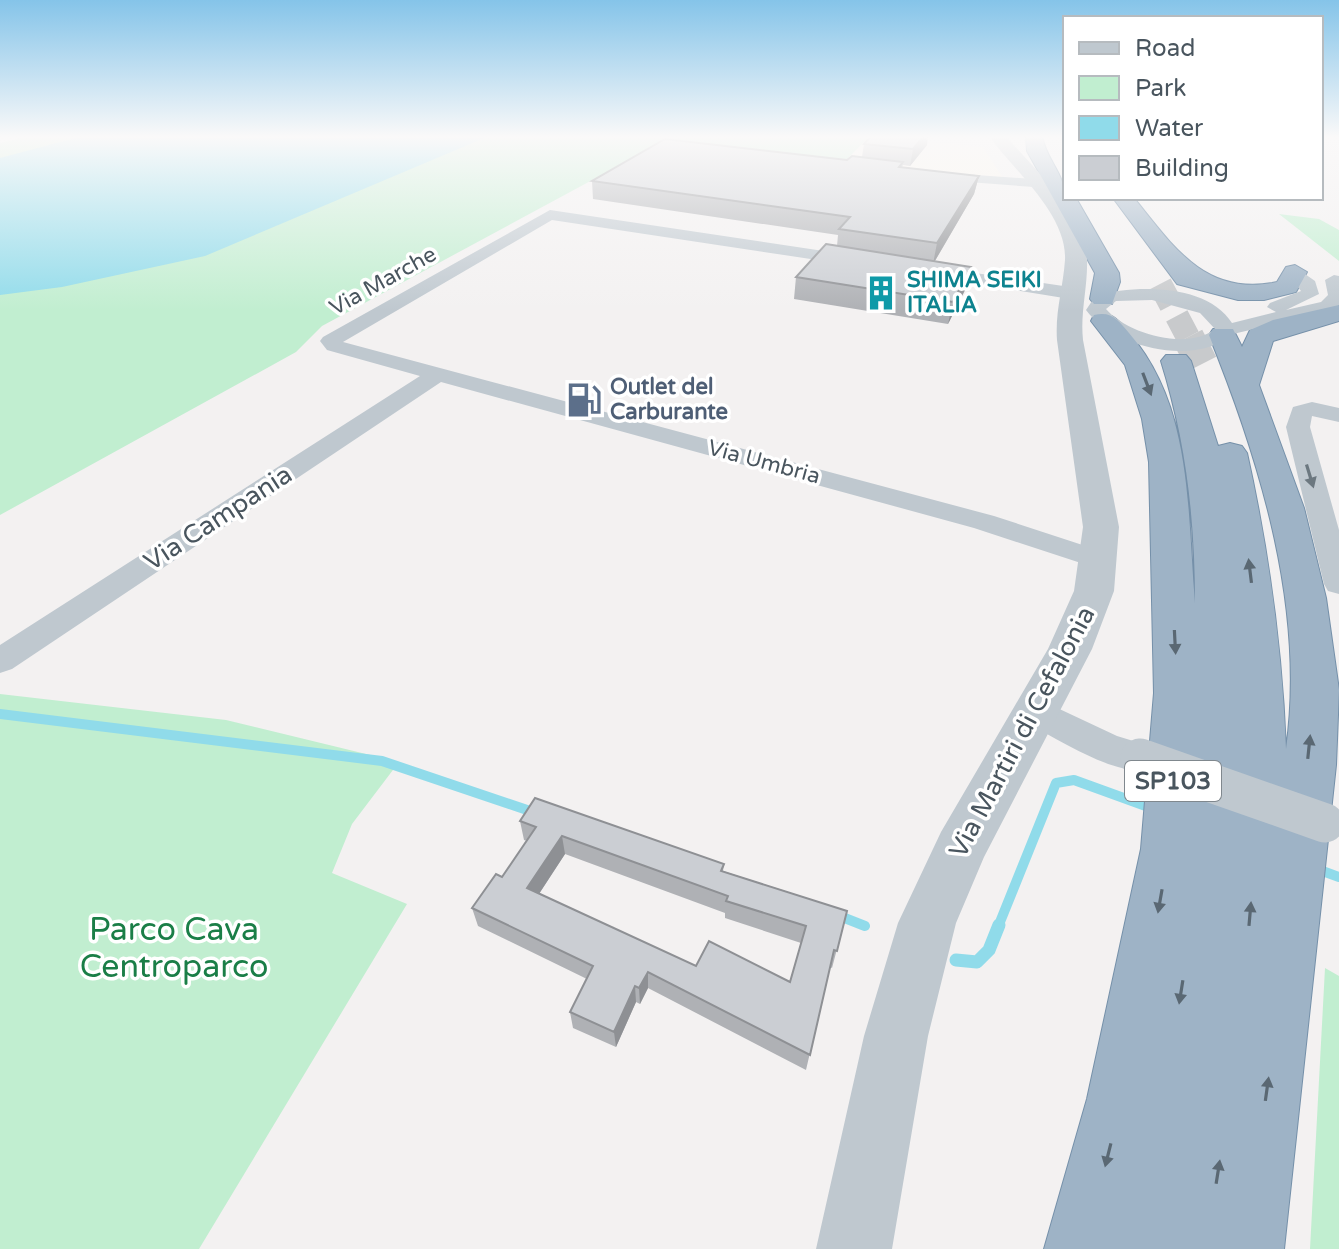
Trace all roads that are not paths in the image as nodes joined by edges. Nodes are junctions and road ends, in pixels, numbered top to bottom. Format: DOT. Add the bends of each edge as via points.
graph roads {
  1 [pos="1044,194"];
  2 [pos="1068,200"];
  3 [pos="1085,200"];
  4 [pos="1101,200"];
  5 [pos="1125,200"];
  6 [pos="1168,254"];
  7 [pos="877,264"];
  8 [pos="908,268"];
  9 [pos="1295,272"];
  10 [pos="1336,283"];
  11 [pos="1087,299"];
  12 [pos="1201,306"];
  13 [pos="1339,313"];
  14 [pos="334,346"];
  15 [pos="1214,355"];
  16 [pos="436,375"];
  17 [pos="1339,415"];
  18 [pos="1100,560"];
  19 [pos="1339,584"];
  20 [pos="0,661"];
  21 [pos="1036,711"];
  22 [pos="1332,826"];
  23 [pos="854,1249"];
  24 [pos="1084,1249"];
  25 [pos="1130,1249"];
  26 [pos="1205,1249"];
  27 [pos="1244,1249"];
  1 -- 11 [label="street, Via Martiri di Cefalonia" via="1074,239"];
  2 -- 11 [label="highway" via="1107,273 1108,282"];
  3 -- 4 [label="highway" via="1150,283"];
  5 -- 6 [label="highway"];
  6 -- 9 [label="highway" via="1190,277 1234,291 1277,291 1287,287"];
  6 -- 12 [label="highway"];
  7 -- 14 [label="street, Via Marche" via="550,215 333,337"];
  8 -- 11 [label="street"];
  9 -- 12 [label="street" via="1311,288 1304,299 1263,309"];
  10 -- 15 [label="street" via="1337,296 1323,309"];
  11 -- 12 [label="street" via="1149,294"];
  11 -- 15 [label="street" via="1129,334 1201,342"];
  11 -- 18 [label="street, Via Martiri di Cefalonia" via="1070,340 1101,527"];
  11 -- 24 [label="highway, SP103, one-way" via="1139,363 1158,419 1166,462 1178,693 1169,849 1122,1099"];
  12 -- 15 [label="street" via="1221,319"];
  13 -- 15 [label="highway" via="1283,326"];
  14 -- 16 [label="street, Via Umbria"];
  15 -- 25 [label="highway, SP103, one-way" via="1200,439 1211,509 1216,662 1200,864 1166,1092"];
  26 -- 15 [label="highway, SP103, one-way" via="1242,997 1259,747 1244,521"];
  27 -- 15 [label="highway, one-way" via="1315,694 1308,628 1265,435"];
  16 -- 18 [label="street, Via Umbria" via="969,518"];
  16 -- 20 [label="street, Via Campania"];
  17 -- 19 [label="street, one-way" via="1312,409 1299,416 1299,441"];
  18 -- 21 [label="street, Via Martiri di Cefalonia" via="1086,615"];
  21 -- 22 [label="street, bridge" via="1095,741"];
  21 -- 23 [label="street, Via Martiri di Cefalonia" via="960,849 927,923 896,1036"];
}
